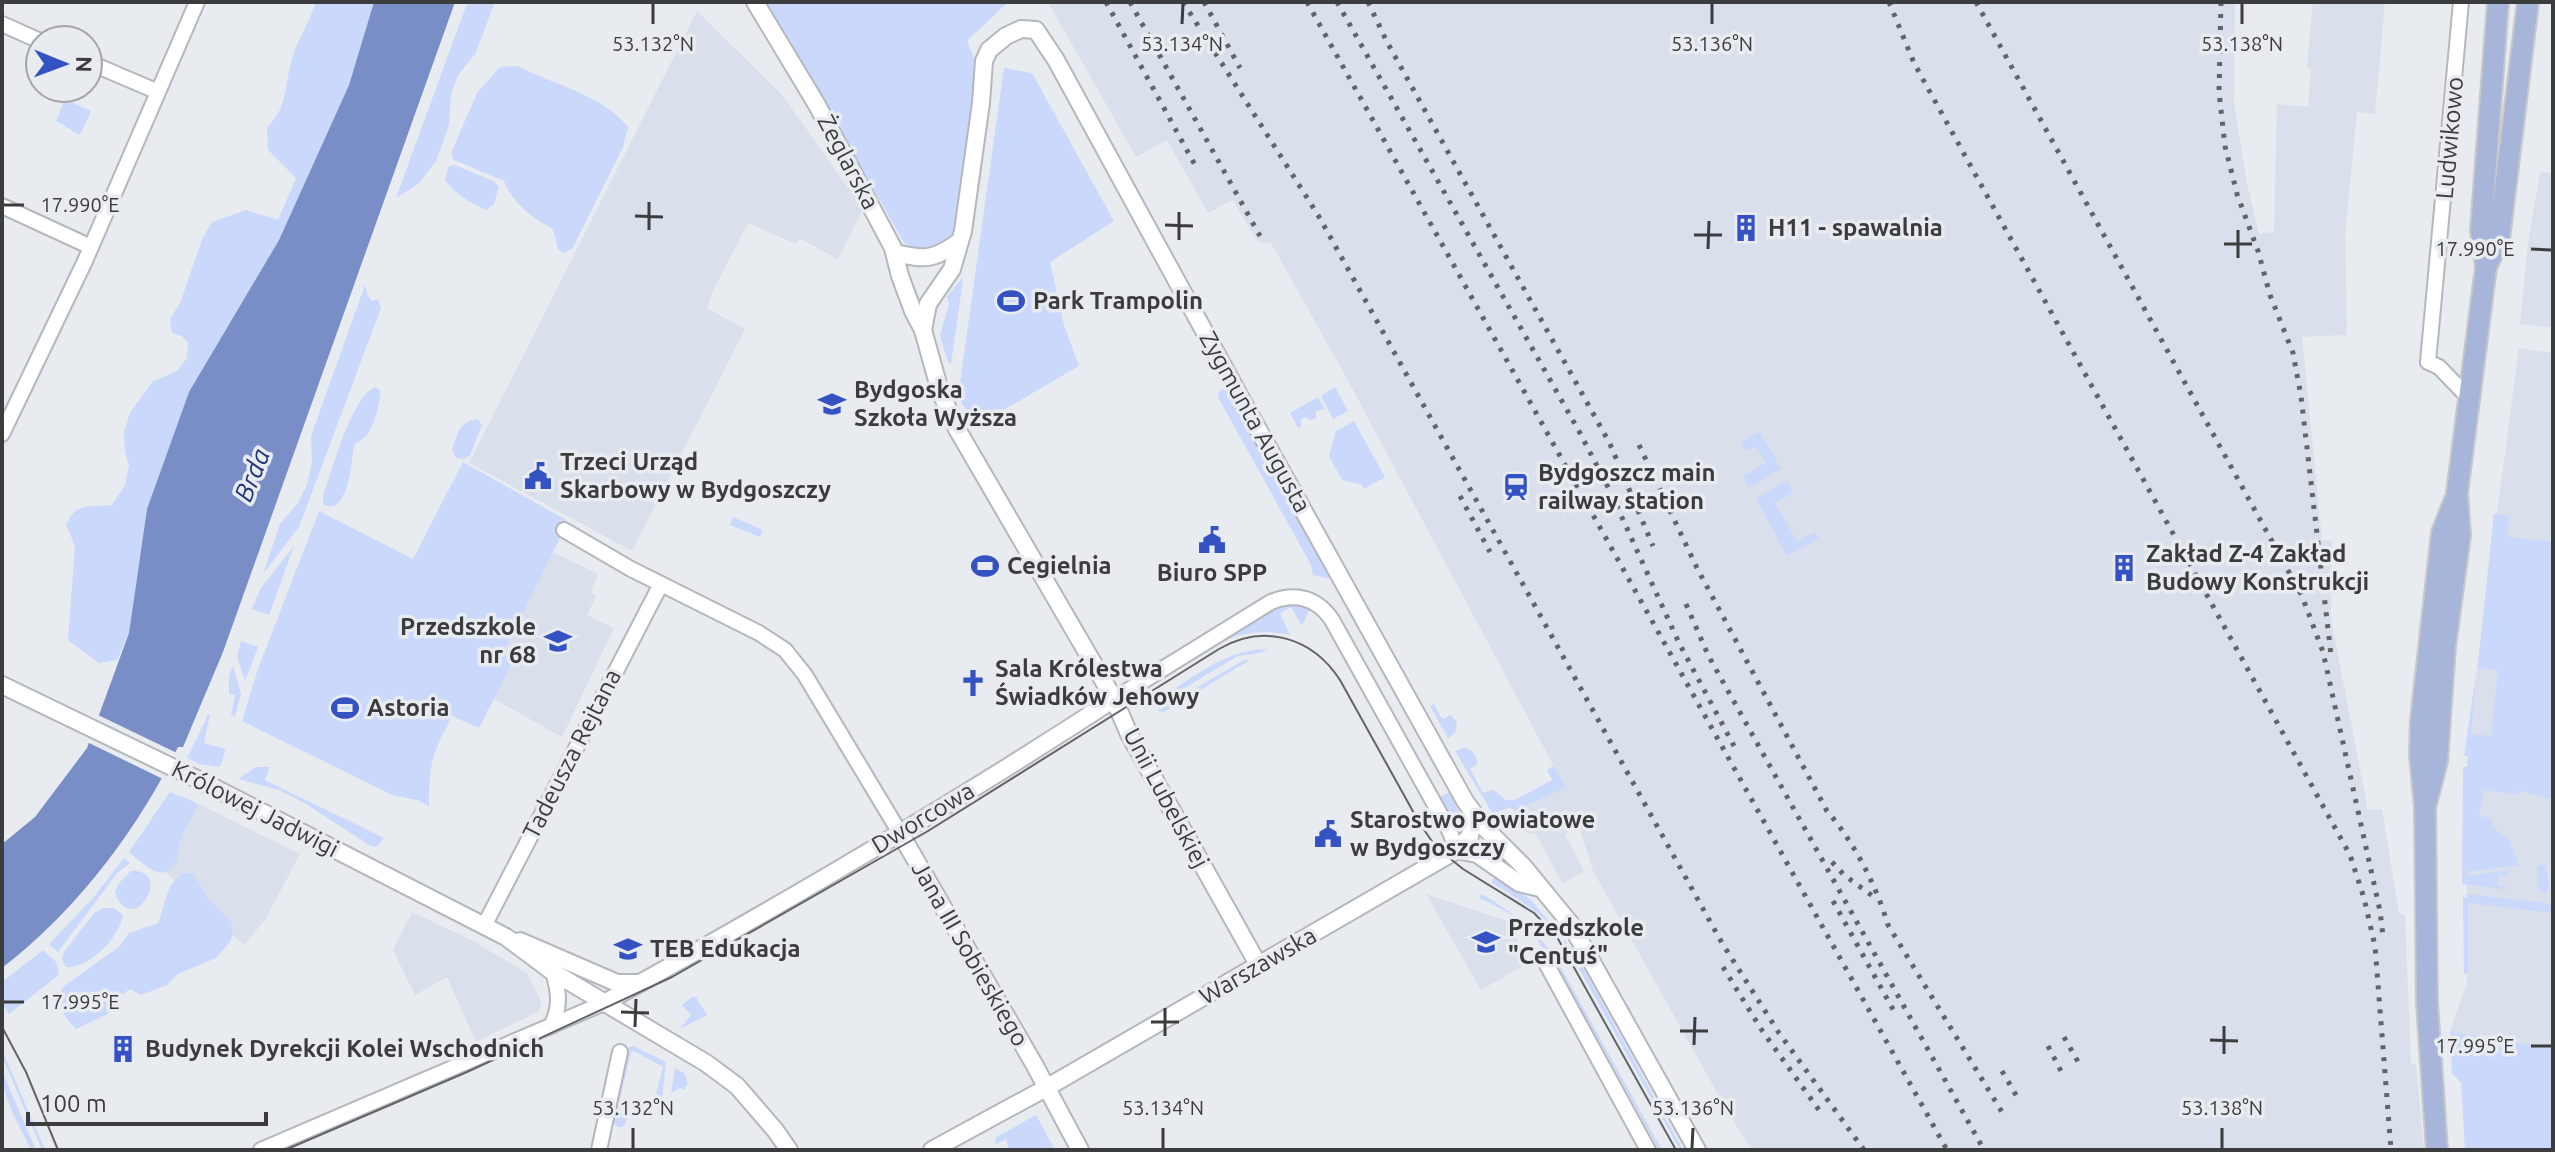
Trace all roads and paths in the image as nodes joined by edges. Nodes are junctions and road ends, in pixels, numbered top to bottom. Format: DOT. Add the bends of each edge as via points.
graph roads {
  1 [pos="197,2"];
  2 [pos="755,2"];
  3 [pos="2461,2"];
  4 [pos="2498,2"];
  5 [pos="2528,2"];
  6 [pos="2,24"];
  7 [pos="24,34"];
  8 [pos="104,69"];
  9 [pos="156,91"];
  10 [pos="2,206"];
  11 [pos="960,241"];
  12 [pos="91,247"];
  13 [pos="895,253"];
  14 [pos="2486,267"];
  15 [pos="923,330"];
  16 [pos="2469,398"];
  17 [pos="2,434"];
  18 [pos="564,530"];
  19 [pos="661,584"];
  20 [pos="2,685"];
  21 [pos="1114,699"];
  22 [pos="1474,814"];
  23 [pos="900,833"];
  24 [pos="1457,850"];
  25 [pos="1540,888"];
  26 [pos="484,926"];
  27 [pos="506,937"];
  28 [pos="1547,965"];
  29 [pos="1259,966"];
  30 [pos="553,972"];
  31 [pos="641,982"];
  32 [pos="604,1003"];
  33 [pos="551,1026"];
  34 [pos="620,1052"];
  35 [pos="1046,1088"];
  36 [pos="261,1150"];
  37 [pos="599,1150"];
  38 [pos="789,1150"];
  39 [pos="932,1150"];
  40 [pos="1080,1150"];
  41 [pos="1648,1150"];
  42 [pos="1697,1150"];
  43 [pos="2437,1150"];
  1 -- 9 [label="street"];
  2 -- 13 [label="street, Żeglarska" via="838,141"];
  3 -- 16 [label="street, Ludwikowo" via="2428,362"];
  4 -- 14 [label="main road" via="2481,230"];
  5 -- 14 [label="main road" via="2499,239"];
  6 -- 7 [label="street"];
  8 -- 9 [label="street"];
  9 -- 12 [label="street"];
  10 -- 12 [label="street"];
  11 -- 13 [label="street" via="936,257"];
  11 -- 15 [label="street" via="952,269 928,304"];
  11 -- 22 [label="street, Zygmunta Augusta" via="984,61 1006,36 1036,30"];
  12 -- 17 [label="street"];
  13 -- 15 [label="street, Żeglarska"];
  14 -- 16 [label="main road"];
  15 -- 21 [label="street, Unii Lubelskiej" via="950,415"];
  16 -- 43 [label="main road" via="2457,493 2442,533 2420,755"];
  18 -- 19 [label="street, Jana III Sobieskiego"];
  19 -- 23 [label="street, Jana III Sobieskiego" via="785,650"];
  19 -- 26 [label="street, Tadeusza Rejtana"];
  20 -- 26 [label="street, Królowej Jadwigi"];
  21 -- 23 [label="street, Dworcowa"];
  21 -- 24 [label="street, Dworcowa" via="1271,602 1311,600 1332,620"];
  21 -- 29 [label="street, Unii Lubelskiej"];
  22 -- 24 [label="street" via="1470,836"];
  22 -- 25 [label="street, Zygmunta Augusta"];
  23 -- 31 [label="street, Dworcowa"];
  23 -- 35 [label="street, Jana III Sobieskiego"];
  24 -- 25 [label="street, Zygmunta Augusta" via="1477,854 1519,883"];
  24 -- 29 [label="street, Warszawska"];
  25 -- 42 [label="street, Zygmunta Augusta" via="1578,936"];
  26 -- 27 [label="street, Królowej Jadwigi"];
  27 -- 30 [label="street, Królowej Jadwigi"];
  27 -- 31 [label="street, Królowej Jadwigi" via="617,983"];
  28 -- 41 [label="street"];
  29 -- 35 [label="street, Warszawska"];
  30 -- 32 [label="street, Królowej Jadwigi"];
  30 -- 33 [label="street" via="559,1002"];
  31 -- 32 [label="street, Dworcowa"];
  32 -- 33 [label="street, Dworcowa"];
  32 -- 38 [label="street, Królowej Jadwigi" via="737,1086"];
  33 -- 36 [label="street, Dworcowa"];
  34 -- 37 [label="street"];
  35 -- 39 [label="street, Warszawska"];
  35 -- 40 [label="street, Jana III Sobieskiego"];
}
